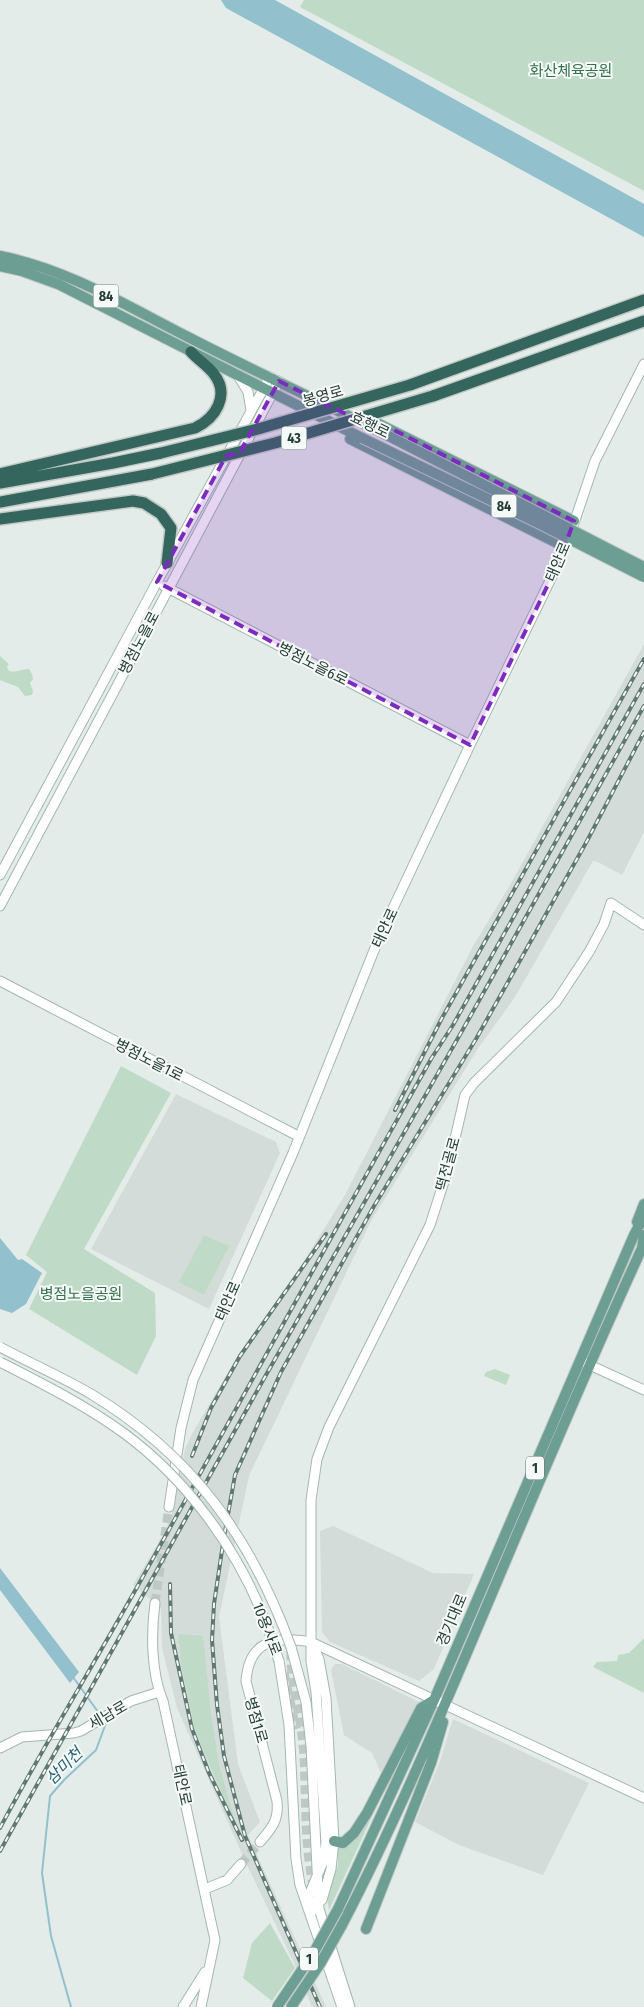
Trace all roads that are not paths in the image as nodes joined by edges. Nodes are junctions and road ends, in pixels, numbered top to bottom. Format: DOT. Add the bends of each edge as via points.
graph roads {
  1 [pos="1,263"];
  2 [pos="644,300"];
  3 [pos="644,321"];
  4 [pos="191,352"];
  5 [pos="644,364"];
  6 [pos="237,374"];
  7 [pos="275,379"];
  8 [pos="268,390"];
  9 [pos="314,398"];
  10 [pos="249,412"];
  11 [pos="317,415"];
  12 [pos="257,420"];
  13 [pos="0,474"];
  14 [pos="0,483"];
  15 [pos="0,502"];
  16 [pos="0,519"];
  17 [pos="574,522"];
  18 [pos="176,547"];
  19 [pos="565,547"];
  20 [pos="186,554"];
  21 [pos="167,563"];
  22 [pos="644,567"];
  23 [pos="644,577"];
  24 [pos="156,582"];
  25 [pos="168,588"];
  26 [pos="139,615"];
  27 [pos="151,621"];
  28 [pos="78,729"];
  29 [pos="89,737"];
  30 [pos="470,745"];
  31 [pos="38,804"];
  32 [pos="50,812"];
  33 [pos="0,875"];
  34 [pos="0,906"];
  35 [pos="644,925"];
  36 [pos="0,981"];
  37 [pos="298,1136"];
  38 [pos="644,1204"];
  39 [pos="644,1216"];
  40 [pos="639,1235"];
  41 [pos="643,1246"];
  42 [pos="0,1347"];
  43 [pos="0,1362"];
  44 [pos="585,1363"];
  45 [pos="644,1390"];
  46 [pos="169,1507"];
  47 [pos="155,1603"];
  48 [pos="311,1642"];
  49 [pos="159,1692"];
  50 [pos="434,1700"];
  51 [pos="445,1705"];
  52 [pos="0,1748"];
  53 [pos="644,1798"];
  54 [pos="260,1842"];
  55 [pos="334,1842"];
  56 [pos="242,1864"];
  57 [pos="317,1875"];
  58 [pos="205,1889"];
  59 [pos="310,1914"];
  60 [pos="322,1920"];
  61 [pos="366,1929"];
  62 [pos="209,1965"];
  63 [pos="184,2007"];
  64 [pos="202,2007"];
  65 [pos="277,2007"];
  66 [pos="291,2007"];
  67 [pos="342,2007"];
  68 [pos="350,2007"];
  1 -- 4 [label="main road, 효행로 / 84" via="58,284"];
  1 -- 7 [label="main road, 효행로 / 84" via="24,262 55,271"];
  2 -- 14 [label="highway, 봉영로 / 43, bridge" via="410,385 275,425 113,463"];
  3 -- 15 [label="highway, 43, bridge" via="433,396 275,444 152,474"];
  4 -- 6 [label="main road, 효행로 / 84"];
  4 -- 13 [label="highway" via="215,375 220,388 218,408 204,424"];
  5 -- 17 [label="street, 태안로" via="595,461"];
  6 -- 8 [label="main road, 효행로 / 84"];
  6 -- 10 [label="street" via="248,392"];
  7 -- 8 [label="street, 병점노을로"];
  7 -- 9 [label="main road, 효행로 / 84"];
  8 -- 10 [label="street, 병점노을로"];
  8 -- 11 [label="main road, 효행로 / 84"];
  8 -- 12 [label="street, 병점노을로"];
  9 -- 17 [label="main road" via="331,401 384,425"];
  9 -- 22 [label="main road, 효행로 / 84, bridge"];
  10 -- 12 [label="street"];
  10 -- 18 [label="street, 병점노을로"];
  11 -- 19 [label="main road" via="328,427"];
  11 -- 23 [label="main road, 효행로 / 84, bridge"];
  12 -- 20 [label="street, 병점노을로"];
  16 -- 21 [label="highway" via="123,502 144,503 160,514 171,528"];
  17 -- 19 [label="street, 태안로"];
  18 -- 20 [label="street"];
  18 -- 21 [label="street, 병점노을로"];
  19 -- 30 [label="street, 태안로"];
  20 -- 25 [label="street, 병점노을로"];
  21 -- 24 [label="street, 병점노을로"];
  24 -- 25 [label="street, 병점노을6로"];
  24 -- 26 [label="street, 병점노을로"];
  25 -- 27 [label="street, 병점노을로"];
  25 -- 30 [label="street, 병점노을6로"];
  26 -- 27 [label="street" via="144,614"];
  26 -- 28 [label="street, 병점노을로"];
  27 -- 29 [label="street, 병점노을로"];
  28 -- 29 [label="street" via="84,738"];
  28 -- 31 [label="street, 병점노을로"];
  29 -- 32 [label="street, 병점노을로"];
  30 -- 37 [label="street, 태안로" via="380,938"];
  31 -- 32 [label="street" via="48,807"];
  31 -- 33 [label="street, 병점노을로"];
  32 -- 34 [label="street, 병점노을로"];
  35 -- 48 [label="street, 떡전골로" via="611,903 589,952 556,1002 465,1095 448,1168 430,1225 329,1427 317,1459 311,1500"];
  36 -- 37 [label="street, 병점노을1로"];
  37 -- 46 [label="street, 태안로" via="193,1380 181,1428"];
  38 -- 40 [label="main road, 경기대로" via="636,1225"];
  39 -- 40 [label="main road, 경기대로 / 1"];
  40 -- 41 [label="main road, 경기대로 / 1"];
  40 -- 44 [label="main road, 경기대로 / 1"];
  41 -- 44 [label="main road, 경기대로 / 1"];
  42 -- 57 [label="street, 10용사로, bridge" via="66,1380 131,1421 180,1463 209,1495 247,1549 275,1605 291,1647 307,1712"];
  43 -- 59 [label="street, 10용사로, bridge" via="74,1401 140,1445 191,1496 234,1558 264,1618 279,1661 291,1741 296,1859 300,1885"];
  44 -- 45 [label="street"];
  44 -- 50 [label="main road, 경기대로 / 1"];
  44 -- 51 [label="main road, 경기대로 / 1"];
  47 -- 49 [label="street, 태안로" via="152,1630"];
  48 -- 50 [label="street, 병점1로"];
  48 -- 54 [label="street, 병점1로" via="276,1640 262,1646 247,1669 247,1691 277,1801 277,1820"];
  48 -- 55 [label="street" via="319,1659 326,1698"];
  48 -- 57 [label="street, 떡전골로" via="326,1843"];
  49 -- 52 [label="street, 세남로" via="131,1701 74,1733 22,1737"];
  49 -- 58 [label="street, 태안로"];
  50 -- 51 [label="street, 병점1로"];
  50 -- 55 [label="main road" via="421,1708 354,1833 343,1842"];
  50 -- 65 [label="main road, 경기대로 / 1, bridge" via="338,1909"];
  51 -- 53 [label="street"];
  51 -- 61 [label="main road" via="445,1717 431,1763"];
  51 -- 66 [label="main road, 경기대로 / 1, bridge" via="377,1857 320,1964"];
  55 -- 60 [label="street" via="331,1869 322,1899"];
  56 -- 58 [label="street" via="227,1880"];
  57 -- 59 [label="street, 떡전골로" via="309,1894"];
  57 -- 60 [label="street, 10용사로"];
  58 -- 62 [label="street, 태안로" via="215,1940"];
  59 -- 67 [label="street, 10용사로"];
  60 -- 68 [label="street"];
  62 -- 63 [label="street"];
  62 -- 64 [label="street"];
}
